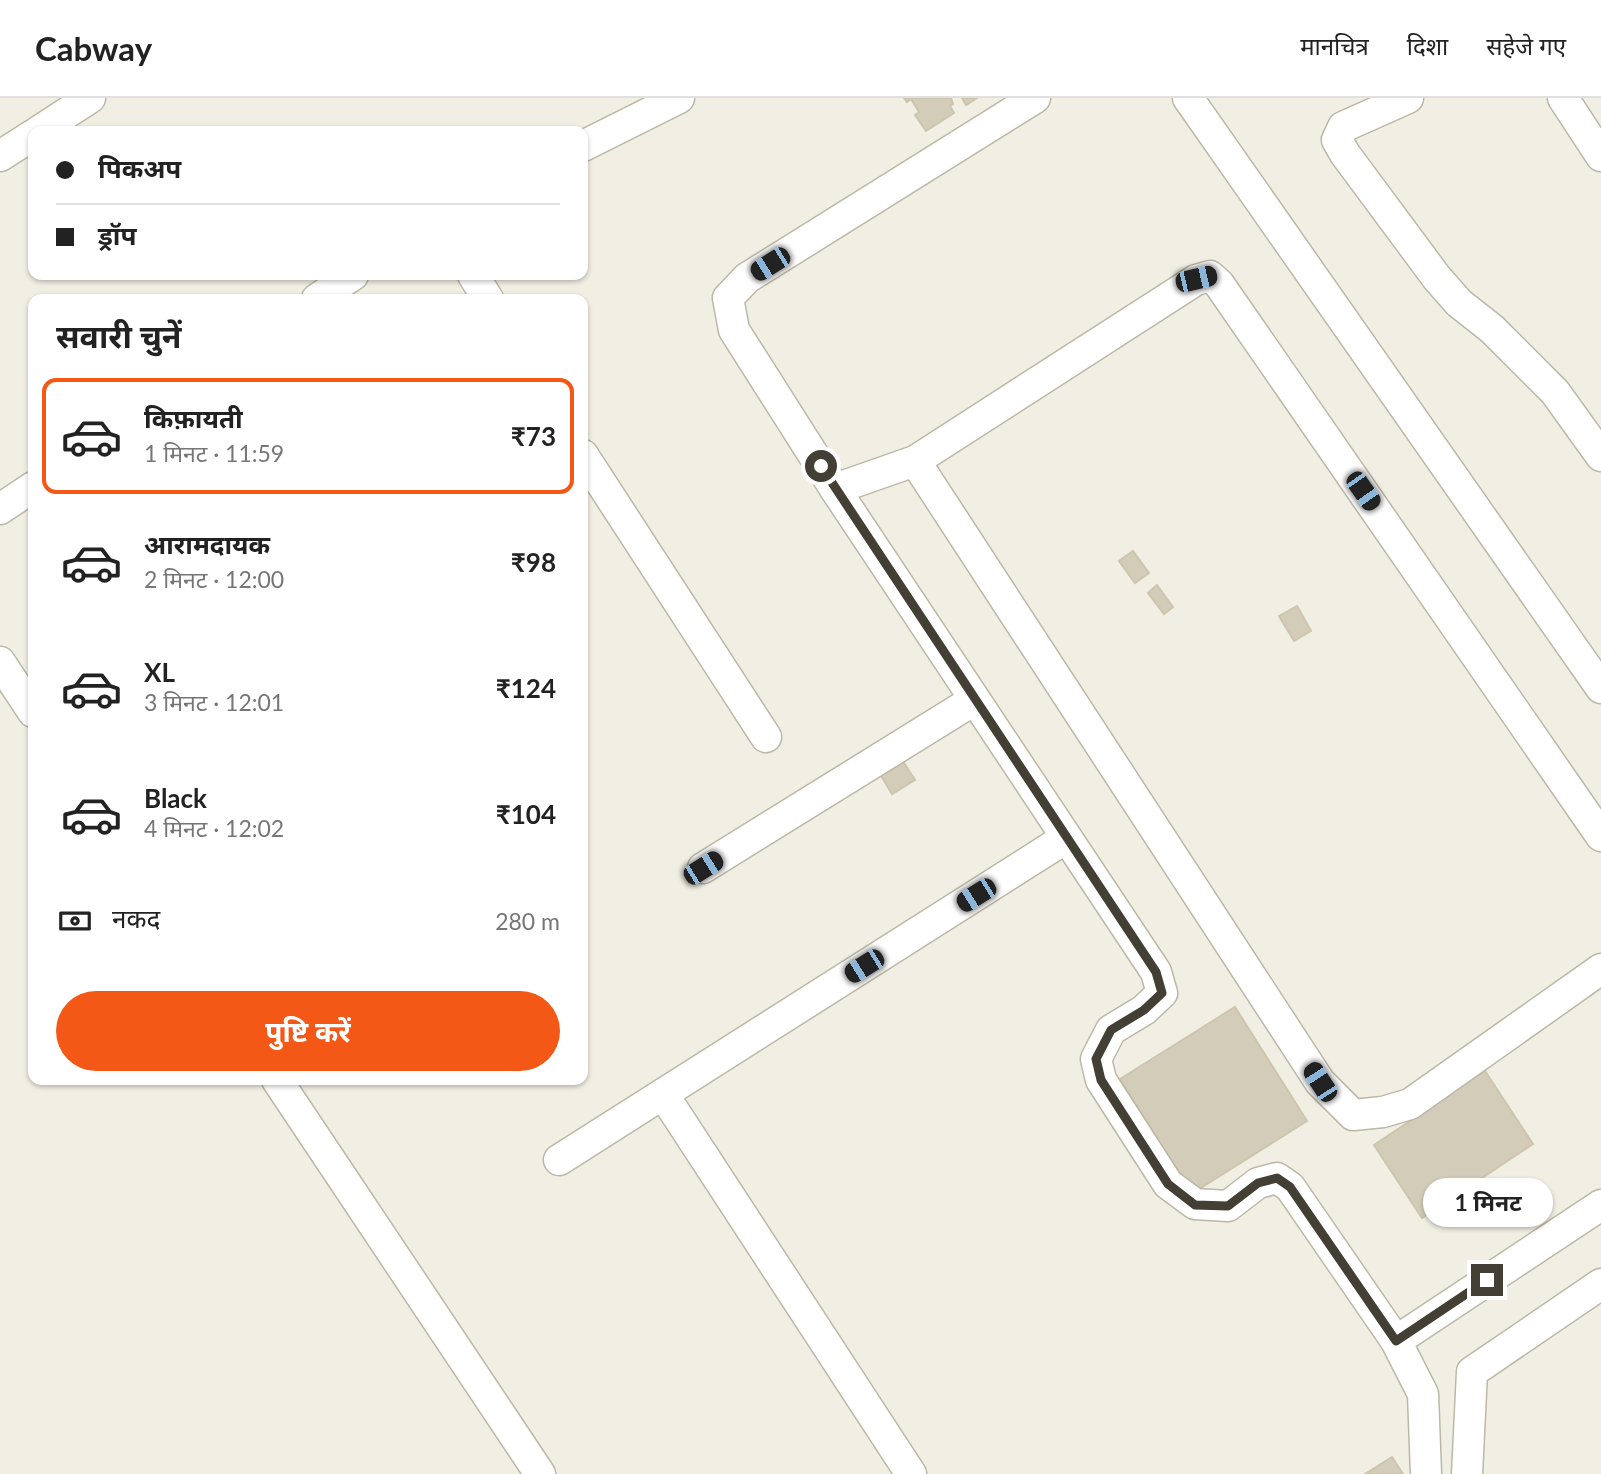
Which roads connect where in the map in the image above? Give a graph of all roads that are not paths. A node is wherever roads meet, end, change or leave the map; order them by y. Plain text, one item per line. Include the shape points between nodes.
1 (90, 98) edge
2 (679, 98) edge
3 (1035, 98) edge
4 (1188, 98) edge
5 (1398, 100) edge
6 (1569, 100) edge
7 (47, 126) edge
8 (28, 138) edge
9 (588, 144) edge
10 (1599, 150) edge
11 (0, 156) edge
12 (346, 280) edge
13 (324, 294) edge
14 (1601, 456) edge
15 (915, 461) junction
16 (588, 463) edge
17 (835, 489) junction
18 (28, 490) edge
19 (0, 509) edge
20 (0, 662) edge
21 (1601, 688) edge
22 (974, 700) junction
23 (28, 704) edge
24 (765, 737) dead end
25 (1601, 836) edge
26 (1066, 838) junction
27 (703, 868) dead end
28 (1601, 969) edge
29 (280, 1085) edge
30 (663, 1094) junction
31 (559, 1160) dead end
32 (1601, 1205) edge
33 (1601, 1284) edge
34 (1396, 1341) junction
35 (540, 1474) edge
36 (911, 1474) edge
37 (1426, 1474) edge
38 (1467, 1474) edge

1 - 7 lane
2 - 9 lane
3 - 17 lane via 747,278 728,298 734,330
4 - 21 lane
5 - 14 lane via 1343,127 1337,140 1437,278 1555,392
6 - 10 lane
8 - 11 lane
12 - 13 lane
15 - 17 lane
15 - 25 lane via 1196,279 1210,276
15 - 28 lane via 1320,1082 1353,1115 1410,1104
16 - 24 lane
17 - 22 lane
18 - 19 lane
20 - 23 lane
22 - 26 lane
22 - 27 lane
26 - 30 lane
26 - 34 lane via 1159,982 1162,993 1111,1030 1096,1059 1101,1080 1168,1184 1195,1205 1228,1206 1258,1183 1277,1178 1290,1187
29 - 35 lane
30 - 31 lane
30 - 36 lane
32 - 34 lane
33 - 38 lane via 1472,1373
34 - 37 lane via 1423,1394

